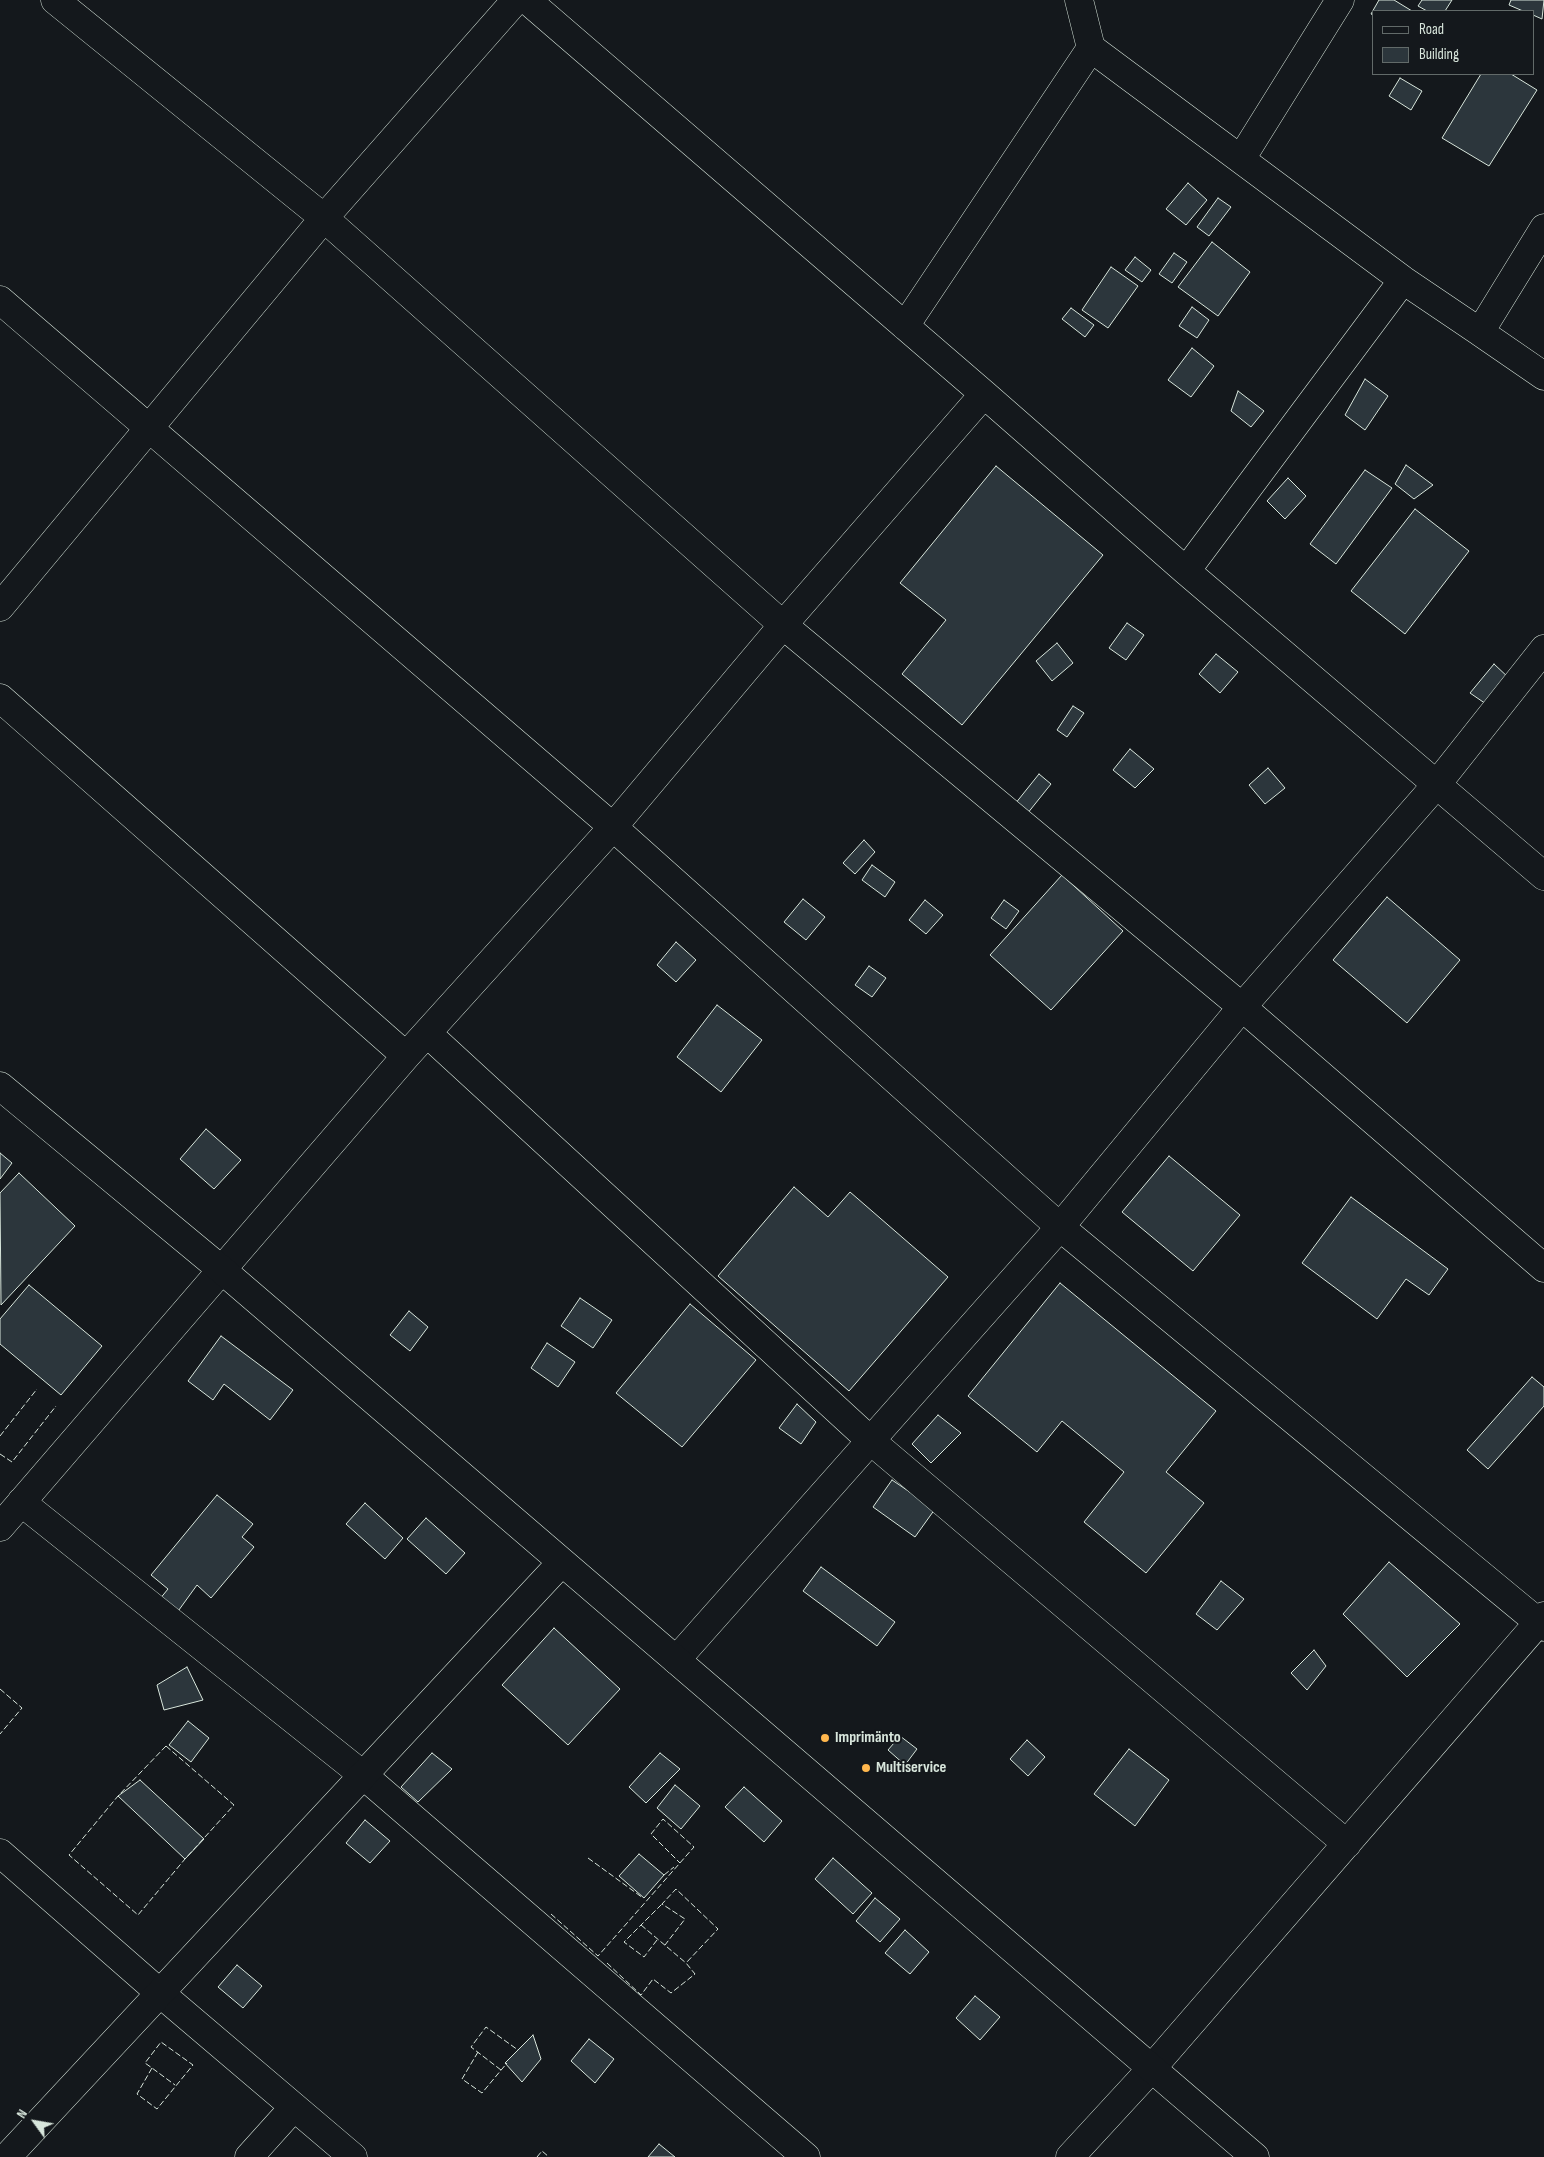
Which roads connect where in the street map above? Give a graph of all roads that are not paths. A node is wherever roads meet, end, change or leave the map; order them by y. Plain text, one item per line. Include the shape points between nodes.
1 (55, 0) edge
2 (516, 0) edge
3 (527, 0) edge
4 (1080, 0) edge
5 (1340, 0) edge
6 (1090, 48) junction
7 (1241, 159) junction
8 (324, 218) junction
9 (1544, 228) edge
10 (1403, 280) junction
11 (0, 300) edge
12 (905, 326) junction
13 (1480, 332) junction
14 (1544, 376) edge
15 (984, 394) junction
16 (150, 429) junction
17 (1186, 571) junction
18 (0, 607) edge
19 (783, 625) junction
20 (1544, 649) edge
21 (0, 698) edge
22 (1437, 784) junction
23 (613, 827) junction
24 (1544, 876) edge
25 (1242, 1007) junction
26 (427, 1033) junction
27 (406, 1056) junction
28 (0, 1086) edge
29 (1060, 1226) junction
30 (1544, 1268) edge
31 (222, 1270) junction
32 (871, 1442) junction
33 (21, 1502) junction
34 (0, 1526) edge
35 (561, 1562) junction
36 (1542, 1622) edge
37 (676, 1660) junction
38 (363, 1775) junction
39 (1347, 1844) junction
40 (0, 1853) edge
41 (160, 1993) junction
42 (1152, 2068) junction
43 (294, 2107) junction
44 (7, 2157) edge
45 (250, 2157) edge
46 (353, 2157) edge
47 (806, 2157) edge
48 (1070, 2157) edge
49 (1256, 2157) edge

1 - 8 street
2 - 8 street
3 - 12 street
4 - 6 street
5 - 7 street
6 - 7 street
6 - 12 street
7 - 10 street
8 - 16 street
8 - 19 street
9 - 13 street
10 - 13 street
10 - 17 street
11 - 16 street
12 - 15 street
13 - 14 street
15 - 17 street
15 - 19 street
16 - 18 street
16 - 23 street
17 - 22 street
19 - 23 street
19 - 25 street
20 - 22 street
21 - 27 street
22 - 24 street
22 - 25 street
23 - 26 street
23 - 29 street
25 - 29 street
25 - 30 street
26 - 27 street
26 - 32 street
27 - 31 street
28 - 31 street
29 - 32 street
29 - 36 street
31 - 33 street
31 - 35 street
32 - 37 street
32 - 39 street
33 - 34 street
33 - 38 street
35 - 37 street
35 - 38 street
36 - 39 street
37 - 42 street
38 - 41 street
38 - 47 street
39 - 42 street
40 - 41 street
41 - 43 street
41 - 44 street
42 - 48 street
42 - 49 street
43 - 45 street
43 - 46 street

